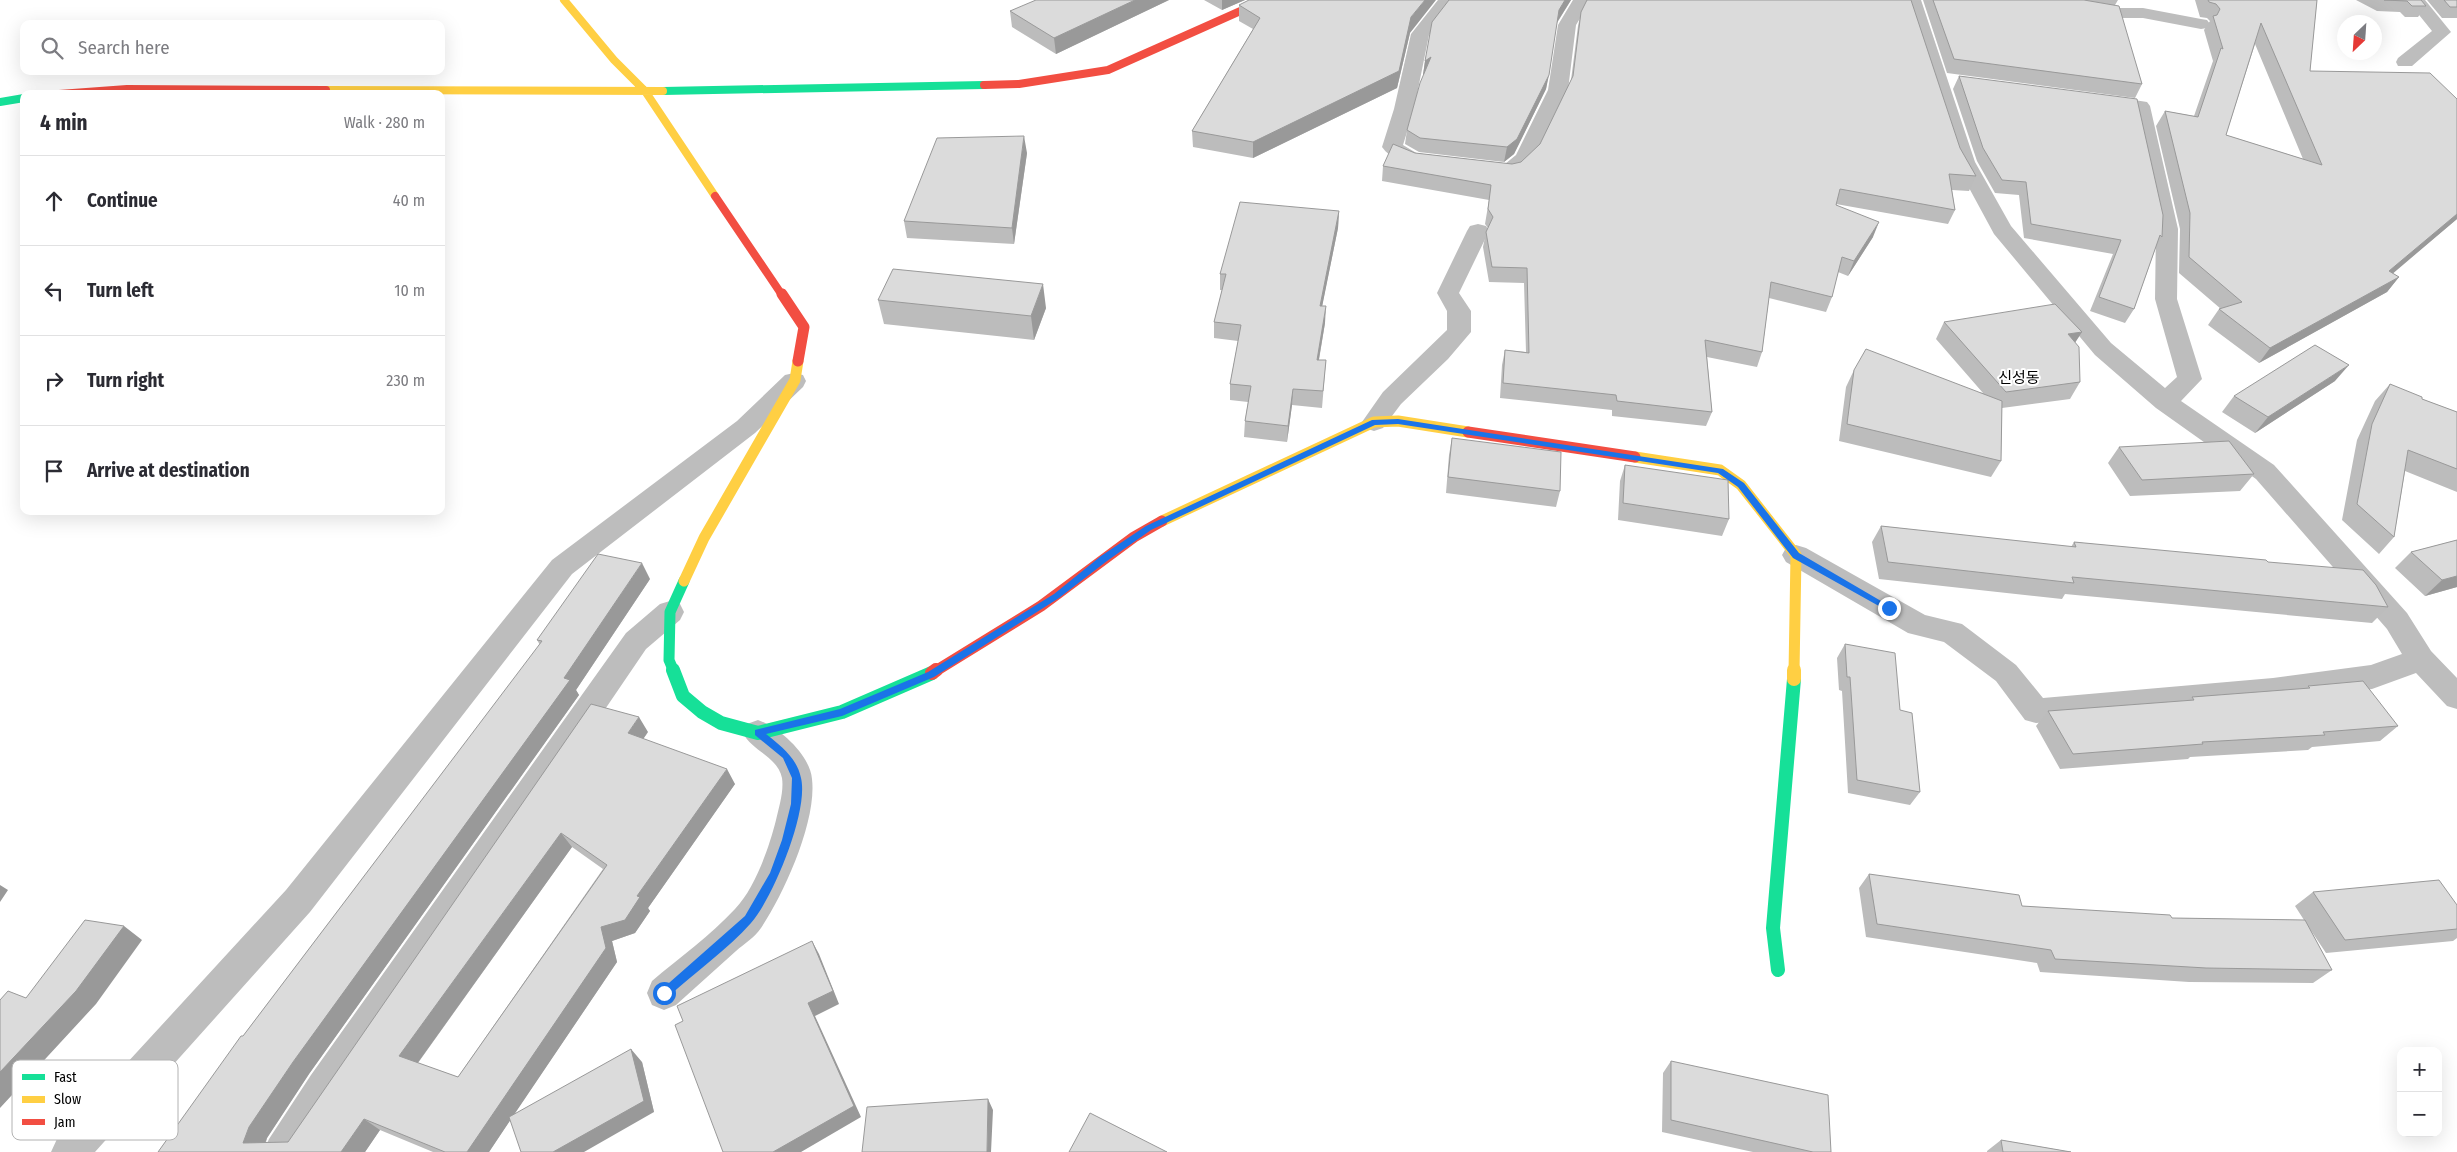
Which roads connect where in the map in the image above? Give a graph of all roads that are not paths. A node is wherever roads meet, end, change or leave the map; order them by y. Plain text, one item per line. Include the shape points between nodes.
1 (564, 0) edge
2 (1265, 0) edge
3 (1447, 0) edge
4 (1582, 0) edge
5 (1912, 0) edge
6 (2039, 0) edge
7 (2416, 0) edge
8 (2201, 24) dead end
9 (2405, 62) dead end
10 (113, 90) edge
11 (430, 90) edge
12 (445, 90) edge
13 (645, 91) junction
14 (20, 99) edge
15 (2083, 99) edge
16 (0, 102) edge
17 (1442, 164) edge
18 (1481, 168) edge
19 (1478, 231) dead end
20 (795, 380) junction
21 (2165, 402) junction
22 (1374, 422) junction
23 (1796, 556) junction
24 (670, 612) junction
25 (2421, 660) junction
26 (2457, 697) edge
27 (758, 733) junction
28 (1778, 970) dead end
29 (664, 993) dead end
30 (154, 1060) edge
31 (81, 1140) edge
32 (70, 1152) edge
33 (282, 1152) edge

1 - 13 street via 614,60
2 - 13 street via 1141,57 1108,70 1070,77 980,86
3 - 17 street via 1420,34 1404,109 1392,147 1413,160
4 - 18 street via 1567,25 1558,90 1526,158 1510,171
5 - 21 street via 1949,82 1965,162 2002,229 2103,349
6 - 8 street via 2105,13 2142,13
7 - 9 street via 2442,32
10 - 11 street
12 - 13 street
13 - 20 street via 804,327
14 - 16 street
15 - 21 street via 2140,106 2167,229 2166,299 2190,379
19 - 22 street via 1448,293 1459,311 1459,332 1392,398
20 - 24 street via 704,538
20 - 30 street via 746,427 562,566 298,901
21 - 25 street via 2265,472 2397,621
22 - 23 street via 1398,421 1720,470 1741,485
22 - 27 street via 1148,528 1056,596 931,674 842,712
23 - 25 street via 1918,625 1952,632 2006,674 2036,711 2372,678
23 - 28 street via 1796,655 1773,928
24 - 27 street via 669,660 683,696 721,723
24 - 33 street via 636,641
25 - 26 street
27 - 29 street via 786,755 797,778 795,804 784,849 774,875 748,919
31 - 32 street

